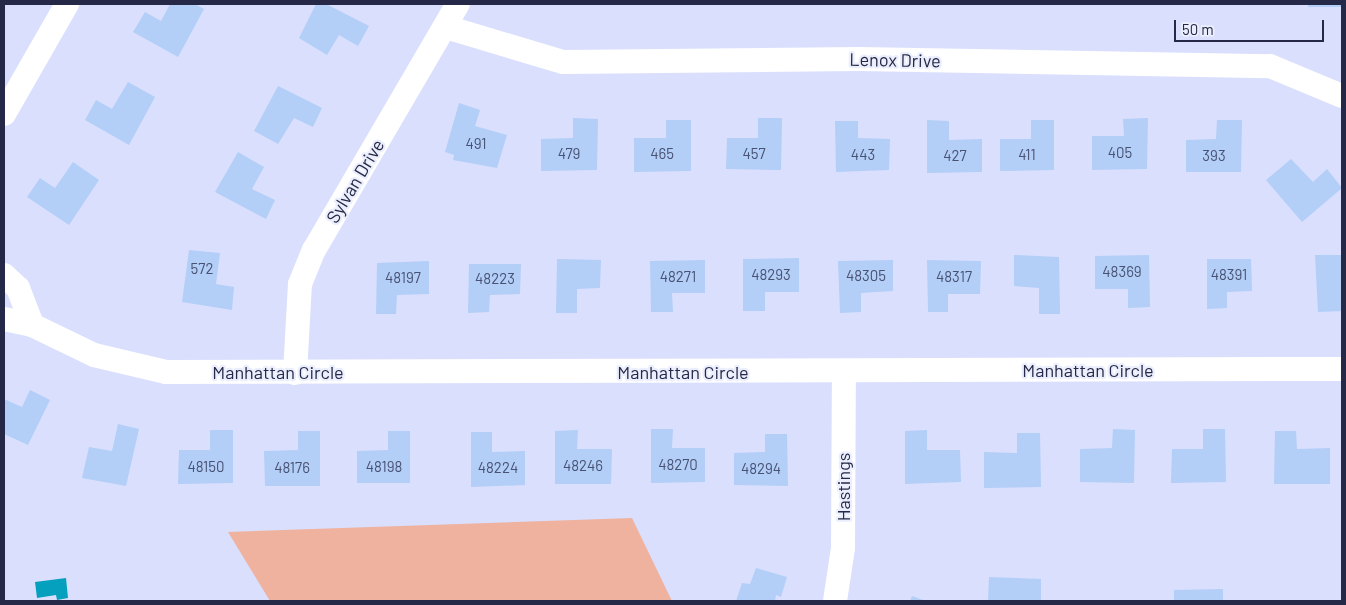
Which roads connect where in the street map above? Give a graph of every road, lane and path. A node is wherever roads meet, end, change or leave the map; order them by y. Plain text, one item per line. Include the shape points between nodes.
1 (67, 4) edge
2 (458, 4) edge
3 (446, 26) junction
4 (1342, 96) edge
5 (4, 114) edge
6 (4, 274) edge
7 (4, 319) edge
8 (32, 325) junction
9 (1342, 369) edge
10 (844, 371) junction
11 (295, 373) junction
12 (835, 601) edge

1 - 5 street
2 - 3 street, Sylvan Drive
3 - 4 street, Lenox Drive via 563,62 859,59 1270,66
3 - 11 street, Sylvan Drive via 314,250 300,284
6 - 8 street via 18,288
7 - 8 street, Manhattan Circle
8 - 11 street, Manhattan Circle via 94,355 166,372
9 - 10 street, Manhattan Circle
10 - 11 street, Manhattan Circle
10 - 12 street, Hastings via 843,548

